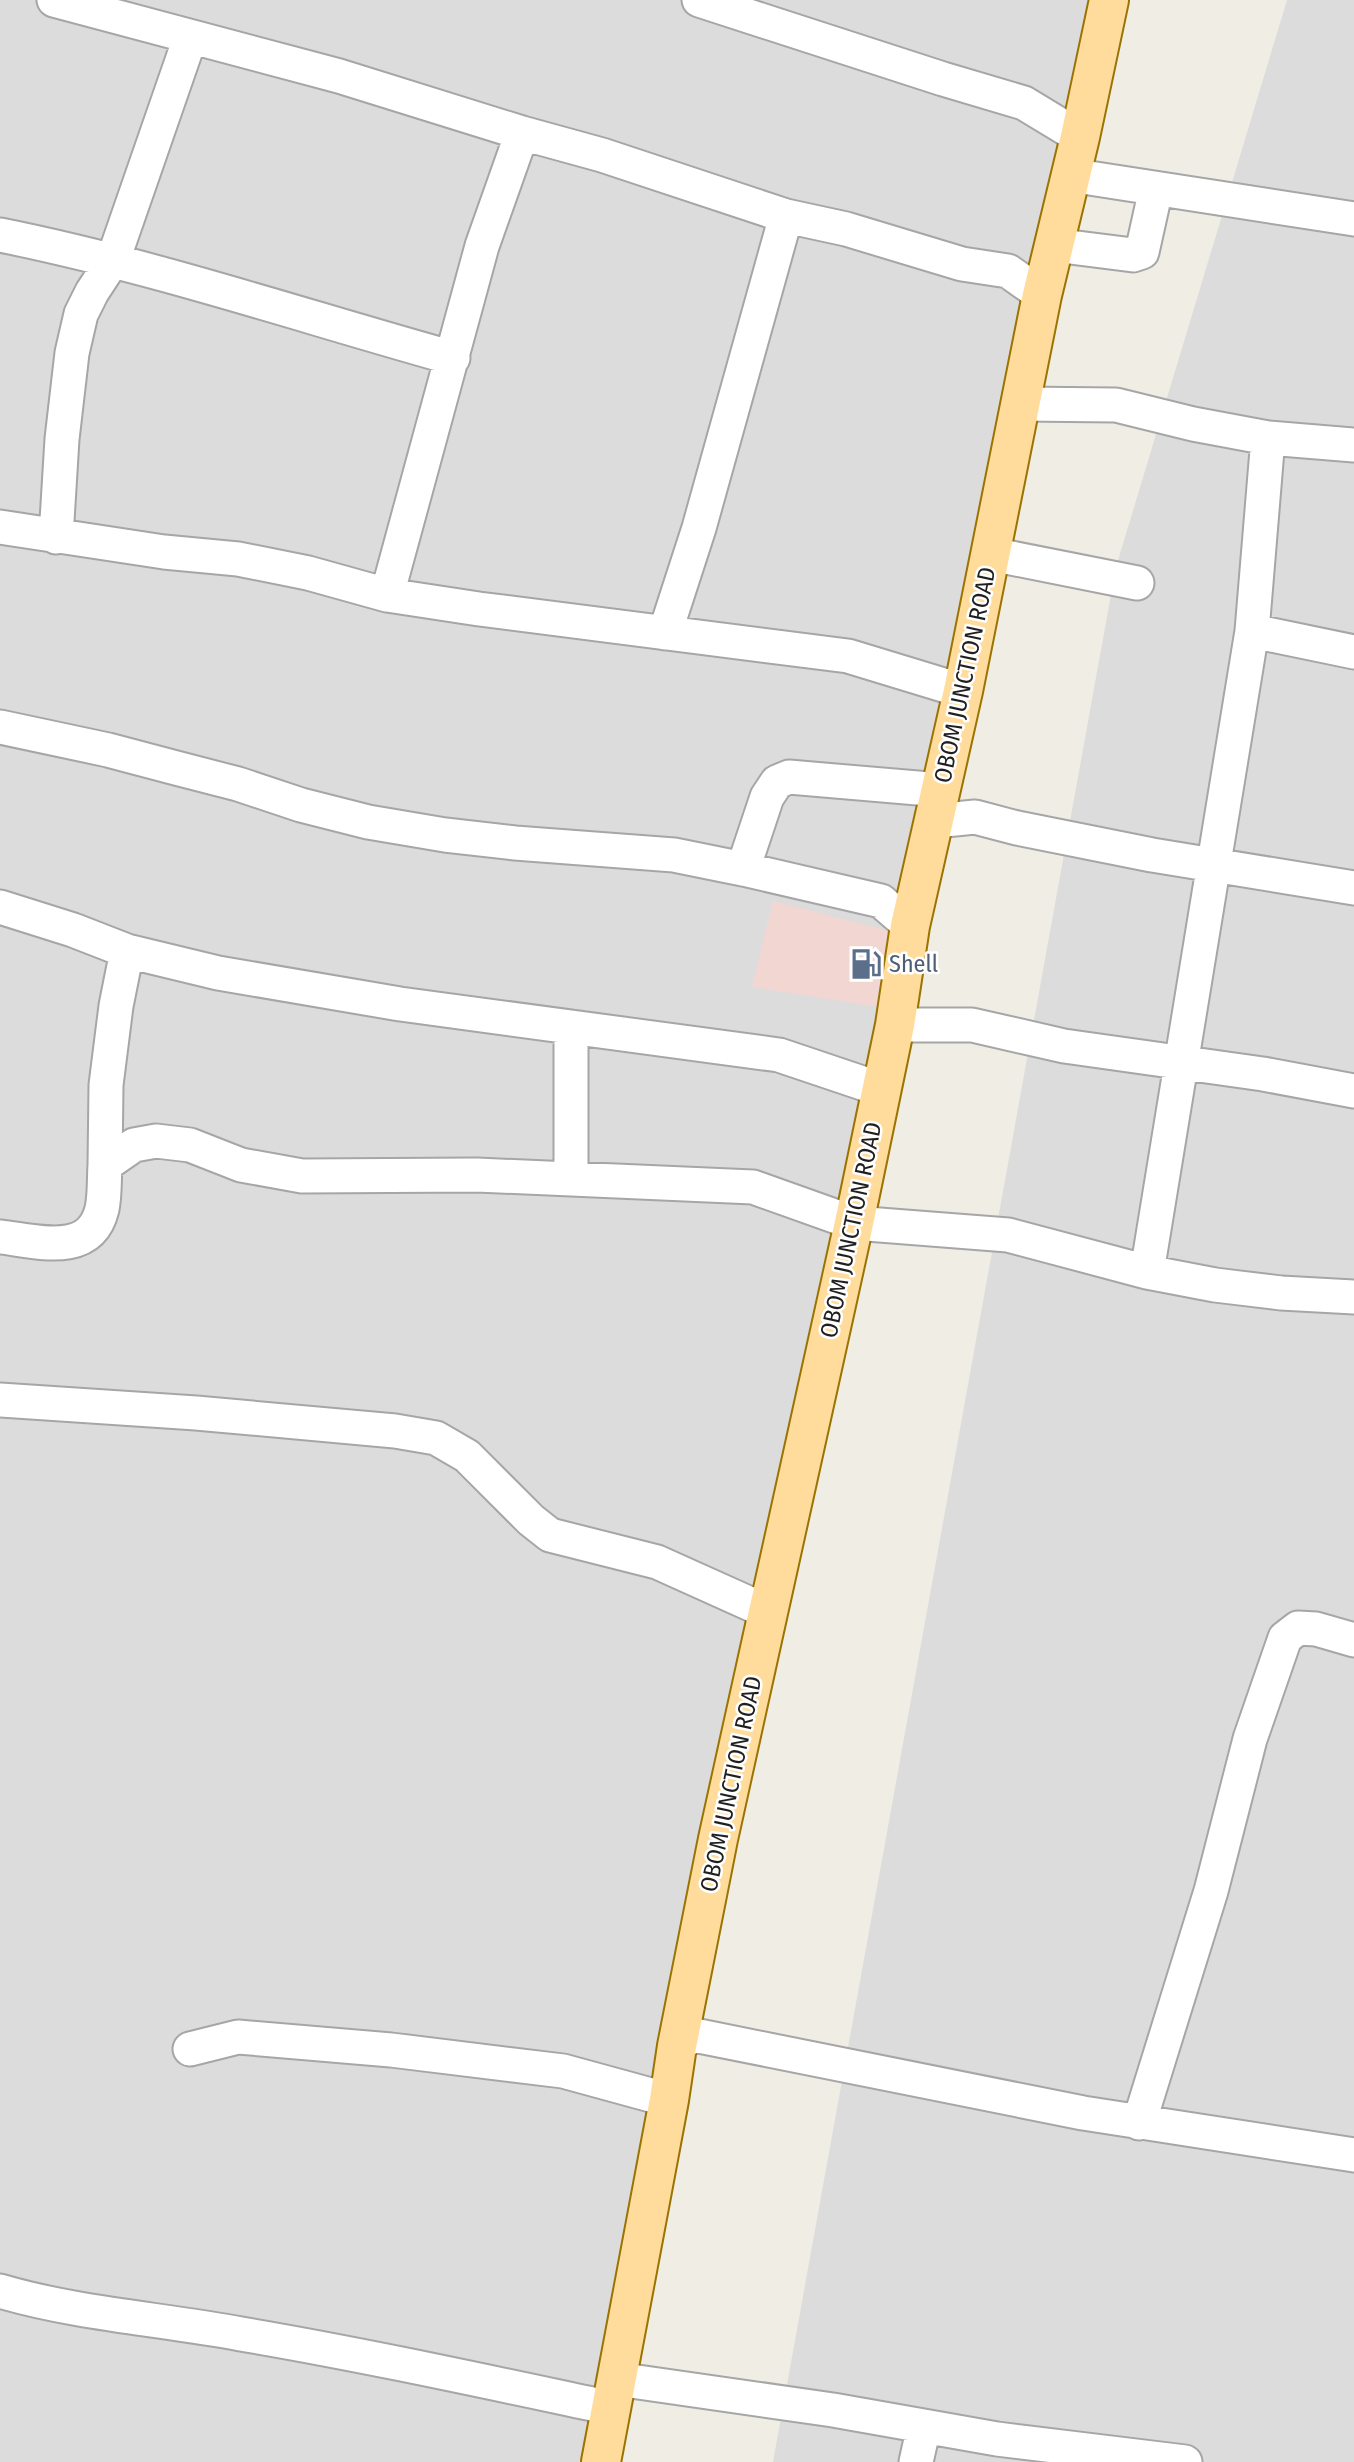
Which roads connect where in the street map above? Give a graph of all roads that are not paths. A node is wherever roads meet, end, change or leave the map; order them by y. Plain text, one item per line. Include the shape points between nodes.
1 (54, 0) edge
2 (699, 0) edge
3 (1109, 0) edge
4 (190, 38) junction
5 (522, 133) junction
6 (1080, 137) junction
7 (1070, 175) junction
8 (1156, 189) junction
9 (786, 216) junction
10 (1354, 219) edge
11 (0, 236) edge
12 (1054, 245) junction
13 (113, 260) junction
14 (1042, 295) junction
15 (453, 358) junction
16 (1020, 404) junction
17 (1268, 438) junction
18 (1354, 445) edge
19 (0, 527) edge
20 (56, 537) junction
21 (991, 554) junction
22 (1137, 583) dead end
23 (387, 595) junction
24 (1252, 631) junction
25 (666, 633) junction
26 (1354, 652) edge
27 (962, 691) junction
28 (0, 727) edge
29 (938, 806) junction
30 (1215, 865) junction
31 (743, 869) junction
32 (1354, 888) edge
33 (0, 907) edge
34 (910, 926) junction
35 (127, 951) junction
36 (895, 1026) junction
37 (571, 1027) junction
38 (1182, 1064) junction
39 (880, 1089) junction
40 (1354, 1091) edge
41 (104, 1166) junction
42 (572, 1177) junction
43 (854, 1223) junction
44 (0, 1237) edge
45 (1147, 1272) junction
46 (1354, 1297) edge
47 (0, 1400) edge
48 (768, 1612) junction
49 (1354, 1640) edge
50 (677, 2046) junction
51 (190, 2049) dead end
52 (669, 2100) junction
53 (1139, 2123) junction
54 (1354, 2155) edge
55 (0, 2291) edge
56 (614, 2393) junction
57 (925, 2426) junction
58 (601, 2462) edge
59 (916, 2462) edge
60 (1185, 2462) edge

1 - 4 street
2 - 6 street via 1024,103
3 - 6 main road, OBOM JUNCTION ROAD
4 - 5 street via 339,76
4 - 13 street
5 - 9 street
5 - 15 street via 482,246
6 - 7 main road, OBOM JUNCTION ROAD
7 - 8 street
7 - 12 main road, OBOM JUNCTION ROAD
8 - 10 street
8 - 12 street via 1142,252 1133,255
9 - 14 street via 962,264 1008,271
9 - 25 street
11 - 13 street
12 - 14 main road, OBOM JUNCTION ROAD
13 - 15 street
13 - 20 street via 81,314 72,353
14 - 16 main road, OBOM JUNCTION ROAD
15 - 23 street
16 - 17 street via 1116,405
16 - 21 main road, OBOM JUNCTION ROAD
17 - 18 street
17 - 24 street
19 - 20 street
20 - 23 street via 238,559
21 - 22 street
21 - 27 main road, OBOM JUNCTION ROAD
23 - 25 street
24 - 26 street
24 - 30 street
25 - 27 street via 848,656
27 - 29 main road, OBOM JUNCTION ROAD
28 - 31 street via 119,753 368,822 516,843 674,855
29 - 30 street via 1017,828
29 - 31 street via 789,777 777,782 767,797
29 - 34 main road, OBOM JUNCTION ROAD
30 - 32 street
30 - 38 street
31 - 34 street via 881,901
33 - 35 street
34 - 36 main road, OBOM JUNCTION ROAD
35 - 37 street via 305,989
35 - 41 street via 106,1085
36 - 38 street via 972,1025 1063,1046
36 - 39 main road, OBOM JUNCTION ROAD
37 - 39 street via 779,1055
37 - 42 street
38 - 40 street
38 - 45 street
39 - 43 main road, OBOM JUNCTION ROAD
41 - 42 street via 134,1145 156,1141 190,1145 241,1165 302,1176
41 - 44 street via 102,1209 92,1230 81,1239 67,1243
42 - 43 street via 753,1187
43 - 45 street via 1008,1235
43 - 48 main road, OBOM JUNCTION ROAD
45 - 46 street via 1281,1293
47 - 48 street via 196,1413 436,1438 467,1455 550,1535 657,1562
48 - 50 main road, OBOM JUNCTION ROAD
49 - 53 street via 1298,1628 1285,1638 1250,1739 1211,1891
50 - 52 main road, OBOM JUNCTION ROAD
50 - 53 street via 694,2035 718,2039
51 - 52 street via 239,2037 391,2050 563,2071
52 - 56 main road, OBOM JUNCTION ROAD
53 - 54 street
55 - 56 street via 321,2349
56 - 57 street
56 - 58 main road, OBOM JUNCTION ROAD
57 - 59 street
57 - 60 street

